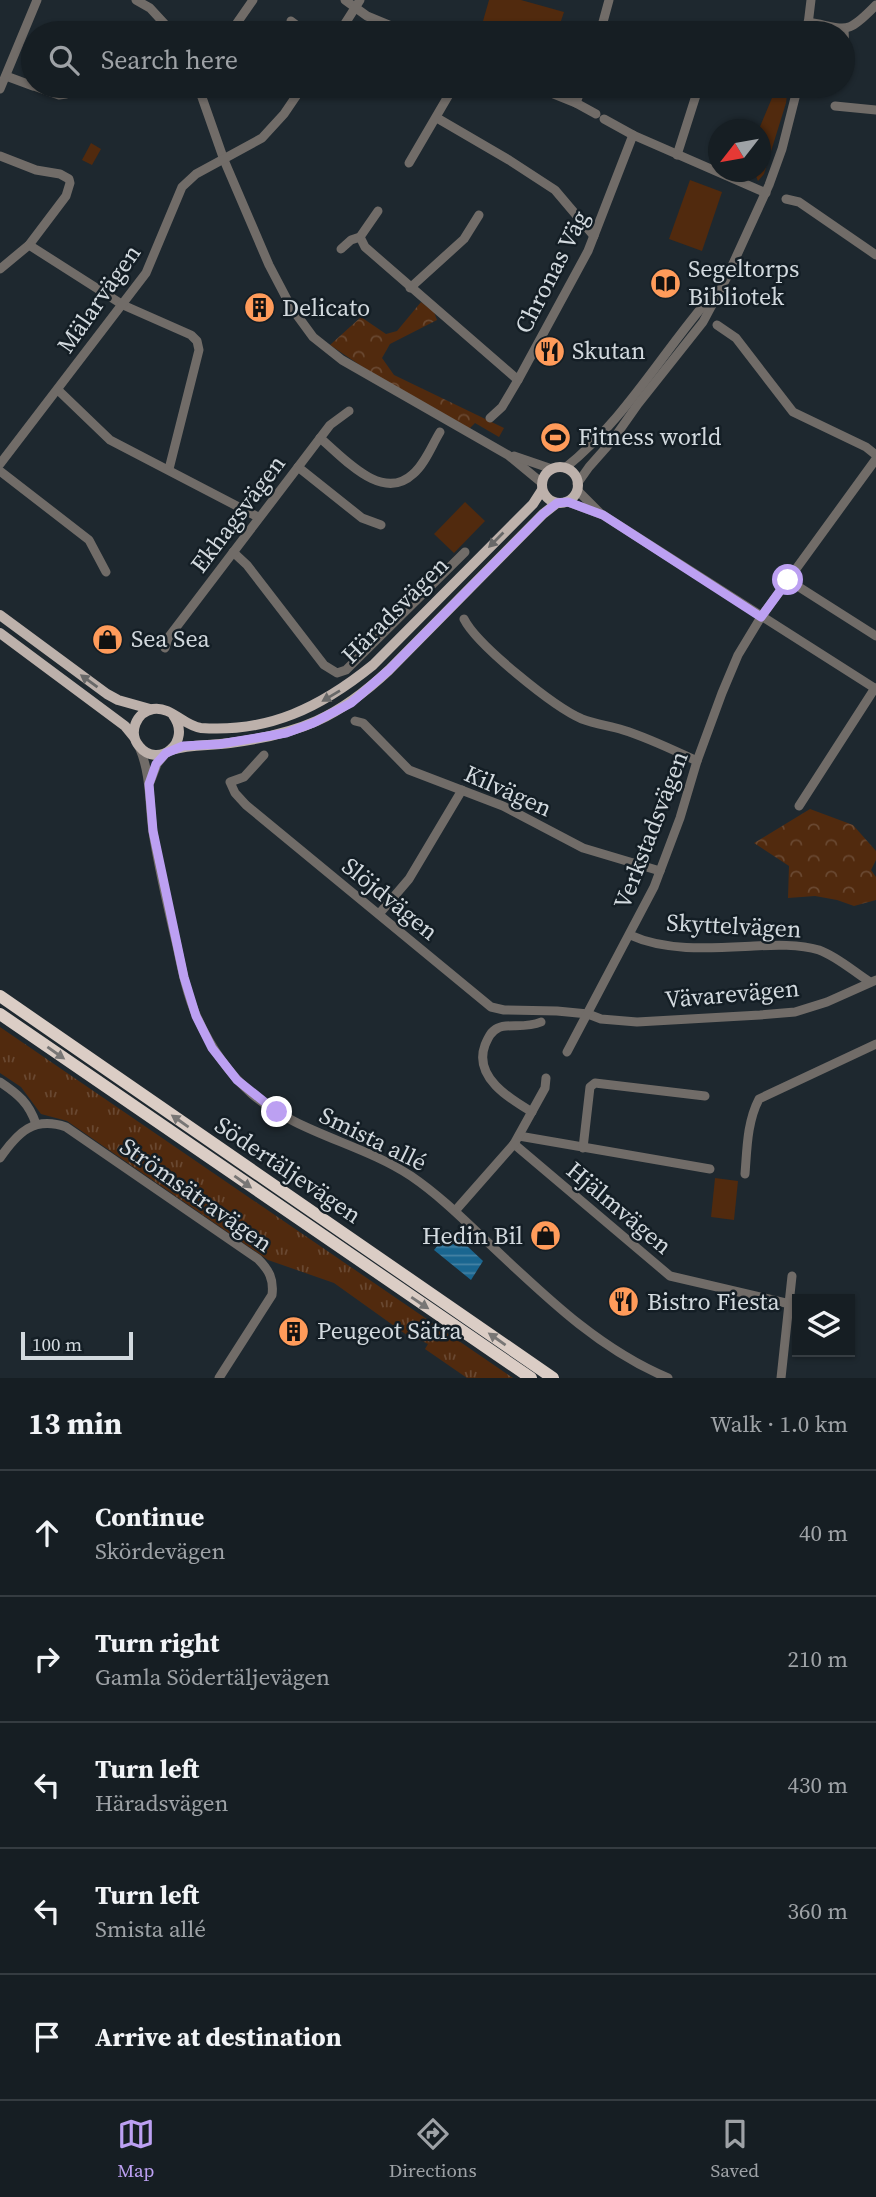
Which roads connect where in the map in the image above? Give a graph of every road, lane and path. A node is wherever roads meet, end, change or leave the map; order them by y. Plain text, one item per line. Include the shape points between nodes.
1 (37, 0) edge
2 (136, 0) edge
3 (253, 0) edge
4 (345, 0) edge
5 (609, 0) edge
6 (811, 0) edge
7 (358, 4) edge
8 (876, 5) edge
9 (28, 21) edge
10 (162, 21) edge
11 (238, 21) edge
12 (347, 21) edge
13 (379, 21) edge
14 (603, 21) edge
15 (808, 21) edge
16 (855, 24) edge
17 (21, 39) edge
18 (6, 76) junction
19 (21, 82) edge
20 (0, 89) edge
21 (202, 98) edge
22 (295, 98) edge
23 (448, 98) edge
24 (564, 98) edge
25 (578, 98) edge
26 (695, 98) edge
27 (795, 98) edge
28 (576, 103) junction
29 (835, 106) dead end
30 (876, 110) edge
31 (437, 118) junction
32 (633, 135) junction
33 (677, 155) junction
34 (0, 156) edge
35 (224, 160) junction
36 (409, 163) dead end
37 (766, 193) junction
38 (786, 199) dead end
39 (378, 211) dead end
40 (479, 215) dead end
41 (594, 236) junction
42 (360, 237) junction
43 (29, 245) junction
44 (341, 249) dead end
45 (876, 255) edge
46 (0, 270) edge
47 (726, 279) junction
48 (410, 288) junction
49 (123, 305) junction
50 (717, 325) dead end
51 (518, 380) junction
52 (58, 390) junction
53 (349, 411) dead end
54 (490, 418) dead end
55 (440, 432) dead end
56 (320, 438) junction
57 (508, 455) junction
58 (876, 457) edge
59 (0, 464) edge
60 (298, 467) junction
61 (565, 468) junction
62 (169, 469) junction
63 (552, 469) junction
64 (0, 471) edge
65 (542, 487) junction
66 (577, 487) junction
67 (562, 502) junction
68 (603, 515) junction
69 (258, 517) junction
70 (381, 525) dead end
71 (233, 552) junction
72 (465, 552) dead end
73 (106, 572) dead end
74 (788, 580) junction
75 (0, 615) edge
76 (761, 617) junction
77 (464, 619) dead end
78 (0, 633) edge
79 (876, 636) edge
80 (165, 648) dead end
81 (876, 689) edge
82 (150, 709) junction
83 (173, 715) junction
84 (355, 721) dead end
85 (137, 743) junction
86 (168, 751) junction
87 (264, 755) dead end
88 (697, 761) junction
89 (149, 784) junction
90 (462, 790) junction
91 (799, 806) dead end
92 (660, 871) junction
93 (379, 914) junction
94 (630, 935) junction
95 (873, 981) edge
96 (0, 996) edge
97 (0, 1014) edge
98 (587, 1014) junction
99 (541, 1022) dead end
100 (876, 1044) edge
101 (567, 1052) dead end
102 (546, 1078) dead end
103 (0, 1082) edge
104 (705, 1096) dead end
105 (532, 1112) junction
106 (36, 1124) junction
107 (516, 1140) junction
108 (583, 1148) junction
109 (0, 1157) edge
110 (710, 1169) dead end
111 (745, 1174) dead end
112 (455, 1211) junction
113 (792, 1276) dead end
114 (790, 1304) junction
115 (219, 1378) edge
116 (531, 1378) edge
117 (553, 1378) edge
118 (668, 1378) edge
119 (781, 1378) edge

1 - 9 street
2 - 10 street
3 - 11 street
4 - 7 street
5 - 14 street
6 - 15 street
7 - 12 street
7 - 13 street via 367,16
8 - 16 street
17 - 18 street
18 - 19 street
18 - 20 street
21 - 35 street
22 - 35 street, Mälarvägen via 261,138
23 - 31 street
24 - 28 street
25 - 28 street
26 - 33 street
27 - 37 street
28 - 32 street
29 - 30 street
31 - 36 street
31 - 41 street via 555,190
32 - 33 street
32 - 41 street, Chronas Väg
33 - 37 street
34 - 43 street via 69,179 66,196
35 - 49 street, Mälarvägen via 182,187 151,264
35 - 57 street via 268,265 313,337 342,360
37 - 47 street
38 - 45 street via 799,202
39 - 42 street
40 - 48 street via 464,239
41 - 51 street, Chronas Väg
42 - 44 street
42 - 48 street
43 - 46 street
43 - 49 street
47 - 61 street via 603,433
47 - 66 street via 702,322
48 - 51 street
49 - 52 street, Mälarvägen
49 - 62 street via 197,341 199,350
50 - 58 street via 736,338 793,412 866,447
51 - 54 street, Chronas Väg
52 - 59 street, Mälarvägen
52 - 62 street via 110,440
53 - 56 street, Ekhagsvägen
55 - 56 street via 415,473 390,484 373,481
56 - 60 street, Ekhagsvägen
57 - 63 street
57 - 65 street
58 - 74 street, Verkstadsvägen
60 - 69 street, Ekhagsvägen
60 - 70 street via 362,518
61 - 63 main road
61 - 66 main road via 574,475
62 - 69 street
63 - 65 main road via 545,474
64 - 73 street via 89,540
65 - 67 main road via 546,498
65 -> 83 main road, Häradsvägen via 533,504 346,687 313,707 267,723 201,728 188,726
66 - 67 main road via 574,497
66 - 68 street
67 - 68 street
67 - 86 main road, Häradsvägen via 543,514 351,703 286,733
68 - 76 street
69 - 71 street, Ekhagsvägen
71 - 72 street via 324,665 337,673 346,670
71 - 80 street, Ekhagsvägen
74 - 76 street, Verkstadsvägen
74 - 79 street
82 -> 75 main road via 107,694
76 - 81 street
76 - 88 street, Verkstadsvägen via 738,655
77 - 88 street via 470,631 498,657 547,698 581,719 649,739
78 - 85 main road via 125,726
81 - 91 street
82 - 83 main road
82 - 85 main road via 138,719
83 - 86 main road via 180,736
84 - 90 street, Kilvägen via 363,723 409,770
85 - 86 main road via 152,754
85 - 89 street, Smista allé
86 - 89 street via 156,764
87 - 93 street, Slöjdvägen via 244,777 230,782 235,793
88 - 92 street, Verkstadsvägen
89 - 112 street, Smista allé via 153,831 184,977 196,1016 224,1064 277,1112 409,1175
90 - 92 street, Kilvägen via 583,848
90 - 93 street via 409,879
92 - 94 street, Verkstadsvägen
93 - 98 street, Slöjdvägen via 491,1007
94 - 95 street, Skyttelvägen via 674,946 819,950
94 - 98 street, Verkstadsvägen
95 - 98 street, Vävarevägen via 795,1012 637,1022
117 -> 96 highway, Södertäljevägen
97 -> 116 highway, Södertäljevägen
98 - 101 street, Verkstadsvägen
99 - 105 street via 531,1027 499,1026 483,1049 485,1066 496,1087
100 - 111 street via 759,1099 750,1125
102 - 105 street
103 - 106 street via 27,1103
104 - 108 street via 595,1083 590,1087
105 - 107 street
106 - 109 street via 16,1136
106 - 115 street, Strömsätravägen via 66,1127 267,1268 272,1295
107 - 108 street
107 - 112 street
107 - 114 street, Hjälmvägen via 670,1276
108 - 110 street
112 - 118 street, Smista allé via 583,1329 628,1359
113 - 114 street
114 - 119 street

